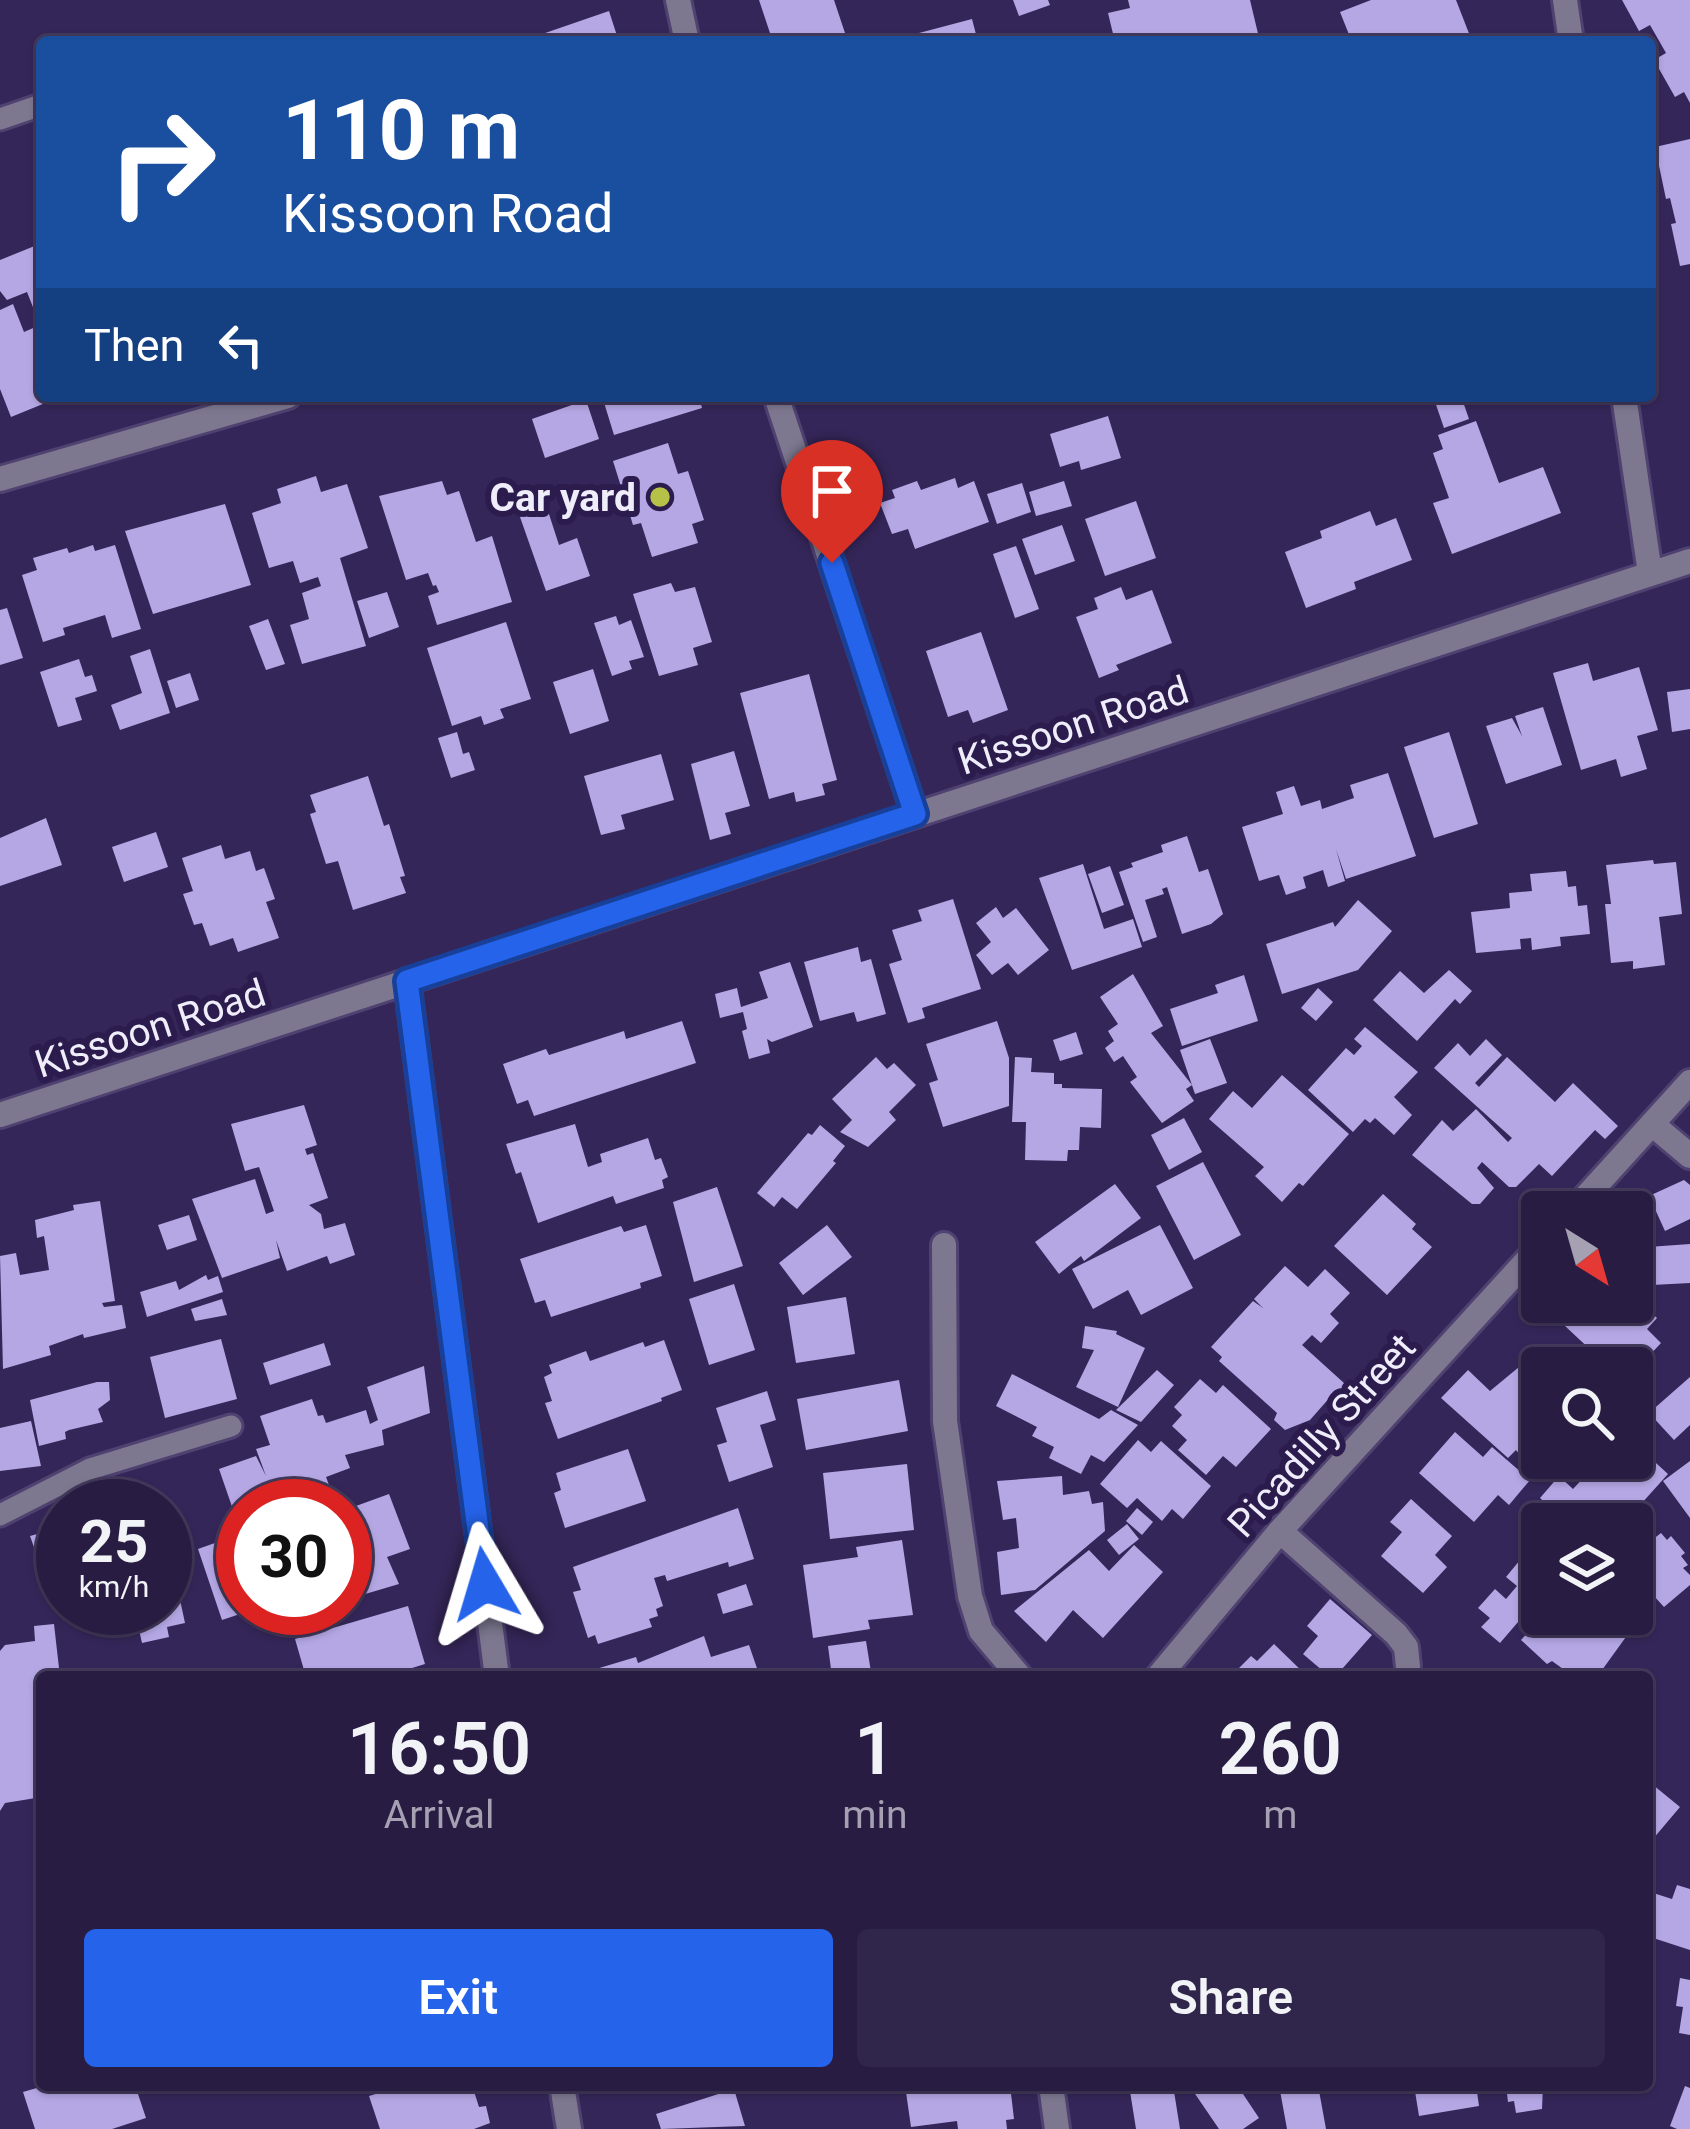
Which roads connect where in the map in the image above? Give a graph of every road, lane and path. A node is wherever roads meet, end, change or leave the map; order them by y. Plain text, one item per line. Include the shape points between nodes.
1 (679, 0) edge
2 (1565, 0) edge
3 (686, 36) edge
4 (1570, 36) edge
5 (36, 107) edge
6 (0, 119) edge
7 (267, 402) edge
8 (778, 402) edge
9 (1625, 402) edge
10 (0, 478) edge
11 (1690, 561) edge
12 (1650, 573) junction
13 (915, 814) junction
14 (407, 981) junction
15 (1690, 1082) edge
16 (0, 1115) edge
17 (1652, 1124) junction
18 (1690, 1156) edge
19 (1591, 1191) edge
20 (944, 1245) dead end
21 (1521, 1267) edge
22 (230, 1426) dead end
23 (0, 1515) edge
24 (1280, 1531) junction
25 (496, 1671) edge
26 (1015, 1671) edge
27 (1163, 1671) edge
28 (1408, 1671) edge
29 (563, 2091) edge
30 (1052, 2091) edge
31 (569, 2129) edge
32 (1057, 2129) edge

1 - 3 street
2 - 4 street
5 - 6 lane
7 - 10 street
8 - 13 street
9 - 12 street
11 - 12 street, Kissoon Road
12 - 13 street, Kissoon Road
13 - 14 street, Kissoon Road
14 - 16 street, Kissoon Road
14 - 25 street
15 - 17 street
17 - 18 street
17 - 19 street
20 - 26 street via 946,1421 970,1597 981,1630
21 - 24 street, Picadilly Street
22 - 23 lane via 90,1468
24 - 27 street, Picadilly Street
24 - 28 street via 1396,1634
29 - 31 street
30 - 32 street

